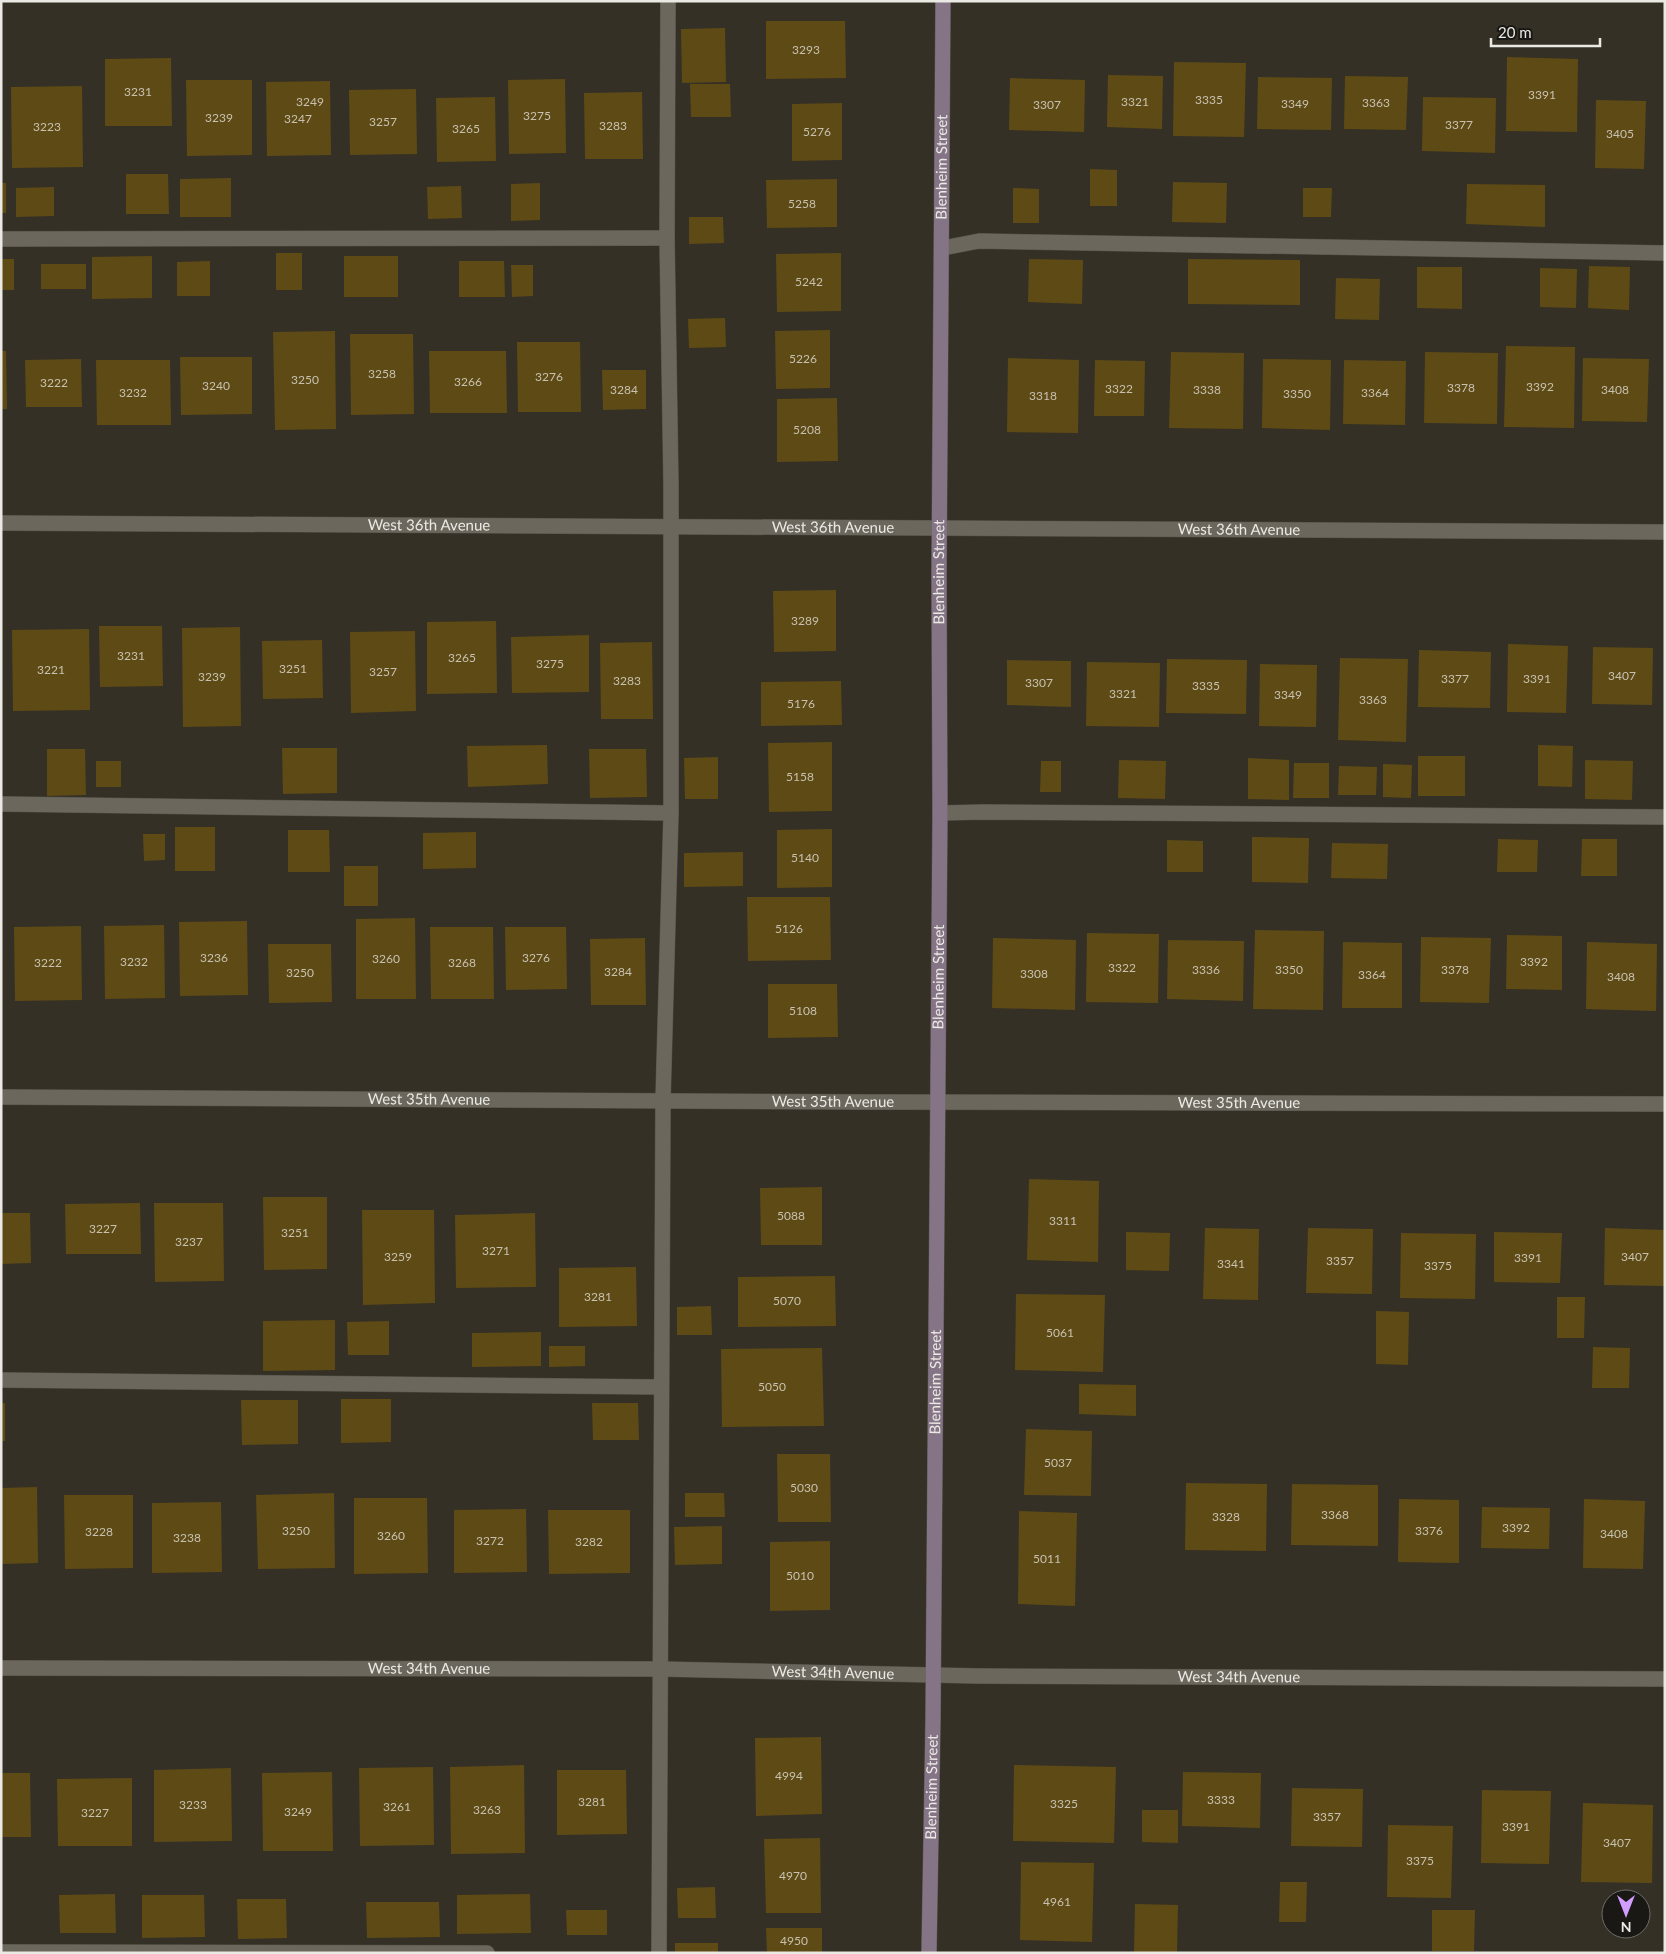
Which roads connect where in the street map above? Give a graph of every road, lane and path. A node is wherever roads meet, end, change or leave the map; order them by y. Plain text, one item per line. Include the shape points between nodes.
1 (668, 1) edge
2 (943, 1) edge
3 (667, 238) junction
4 (1, 239) edge
5 (943, 248) junction
6 (1665, 252) edge
7 (1, 523) edge
8 (670, 526) junction
9 (940, 529) junction
10 (1665, 532) edge
11 (1, 804) edge
12 (671, 813) junction
13 (940, 813) junction
14 (1665, 817) edge
15 (1, 1096) edge
16 (663, 1100) junction
17 (938, 1102) junction
18 (1665, 1104) edge
19 (1, 1380) edge
20 (661, 1386) junction
21 (1, 1668) edge
22 (660, 1669) junction
23 (934, 1674) junction
24 (1665, 1679) edge
25 (1, 1952) edge
26 (487, 1953) edge
27 (658, 1953) edge
28 (929, 1953) edge

1 - 3 street
2 - 5 street, Blenheim Street
3 - 4 street
3 - 8 street
5 - 6 street via 979,241
5 - 9 street, Blenheim Street
7 - 8 street, West 36th Avenue
8 - 9 street, West 36th Avenue
8 - 12 street
9 - 10 street, West 36th Avenue
9 - 13 street, Blenheim Street
11 - 12 street
12 - 16 street
13 - 14 street
13 - 17 street, Blenheim Street
15 - 16 street, West 35th Avenue
16 - 17 street, West 35th Avenue
16 - 20 street
17 - 18 street, West 35th Avenue
17 - 23 street, Blenheim Street
19 - 20 street
20 - 22 street
21 - 22 street, West 34th Avenue
22 - 23 street, West 34th Avenue
22 - 27 street
23 - 24 street, West 34th Avenue
23 - 28 street, Blenheim Street
25 - 26 street

